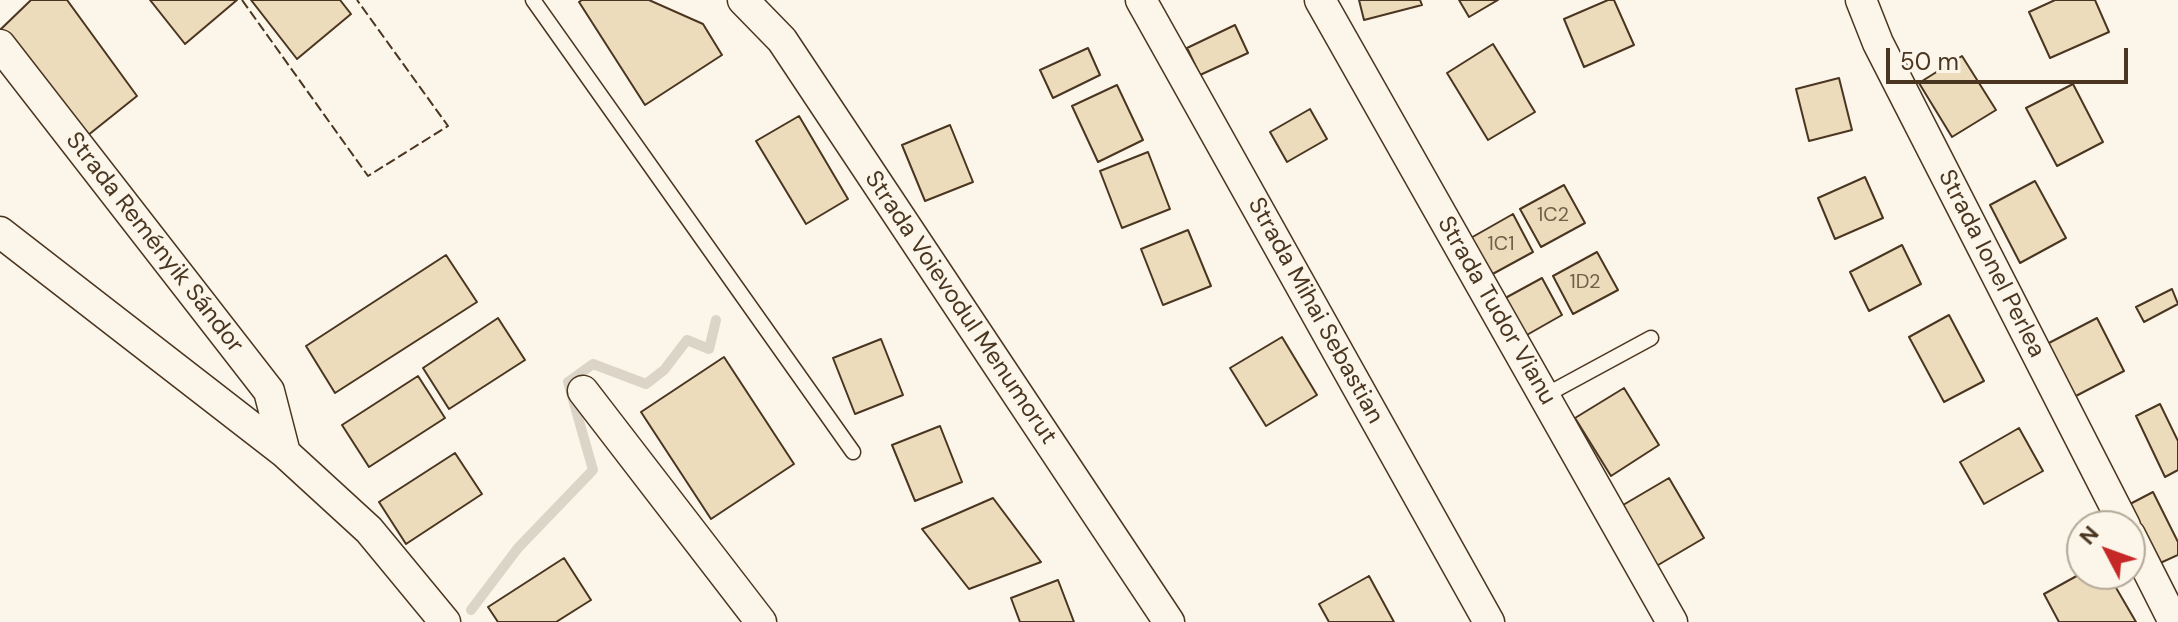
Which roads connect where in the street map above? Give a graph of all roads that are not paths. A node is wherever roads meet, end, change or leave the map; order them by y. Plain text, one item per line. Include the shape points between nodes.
1 (533, 0) edge
2 (743, 0) edge
3 (1141, 0) edge
4 (1320, 0) edge
5 (1861, 0) edge
6 (0, 45) edge
7 (0, 232) edge
8 (1651, 338) dead end
9 (583, 391) dead end
10 (1544, 396) junction
11 (853, 452) dead end
12 (285, 453) junction
13 (2117, 510) edge
14 (2146, 567) edge
15 (445, 622) edge
16 (761, 622) edge
17 (1169, 622) edge
18 (1489, 622) edge
19 (1672, 622) edge
20 (2174, 622) edge

1 - 11 lane
2 - 17 street, Strada Voievodul Menumorut via 782,40
3 - 18 street, Strada Mihai Sebastian
4 - 10 street, Strada Tudor Vianu
5 - 13 street, Strada Ionel Perlea via 1878,43
6 - 12 street, Strada Reményik Sándor via 269,391
7 - 12 street
8 - 10 lane
9 - 16 street
10 - 19 street, Strada Tudor Vianu
12 - 15 street via 369,530
14 - 20 street

